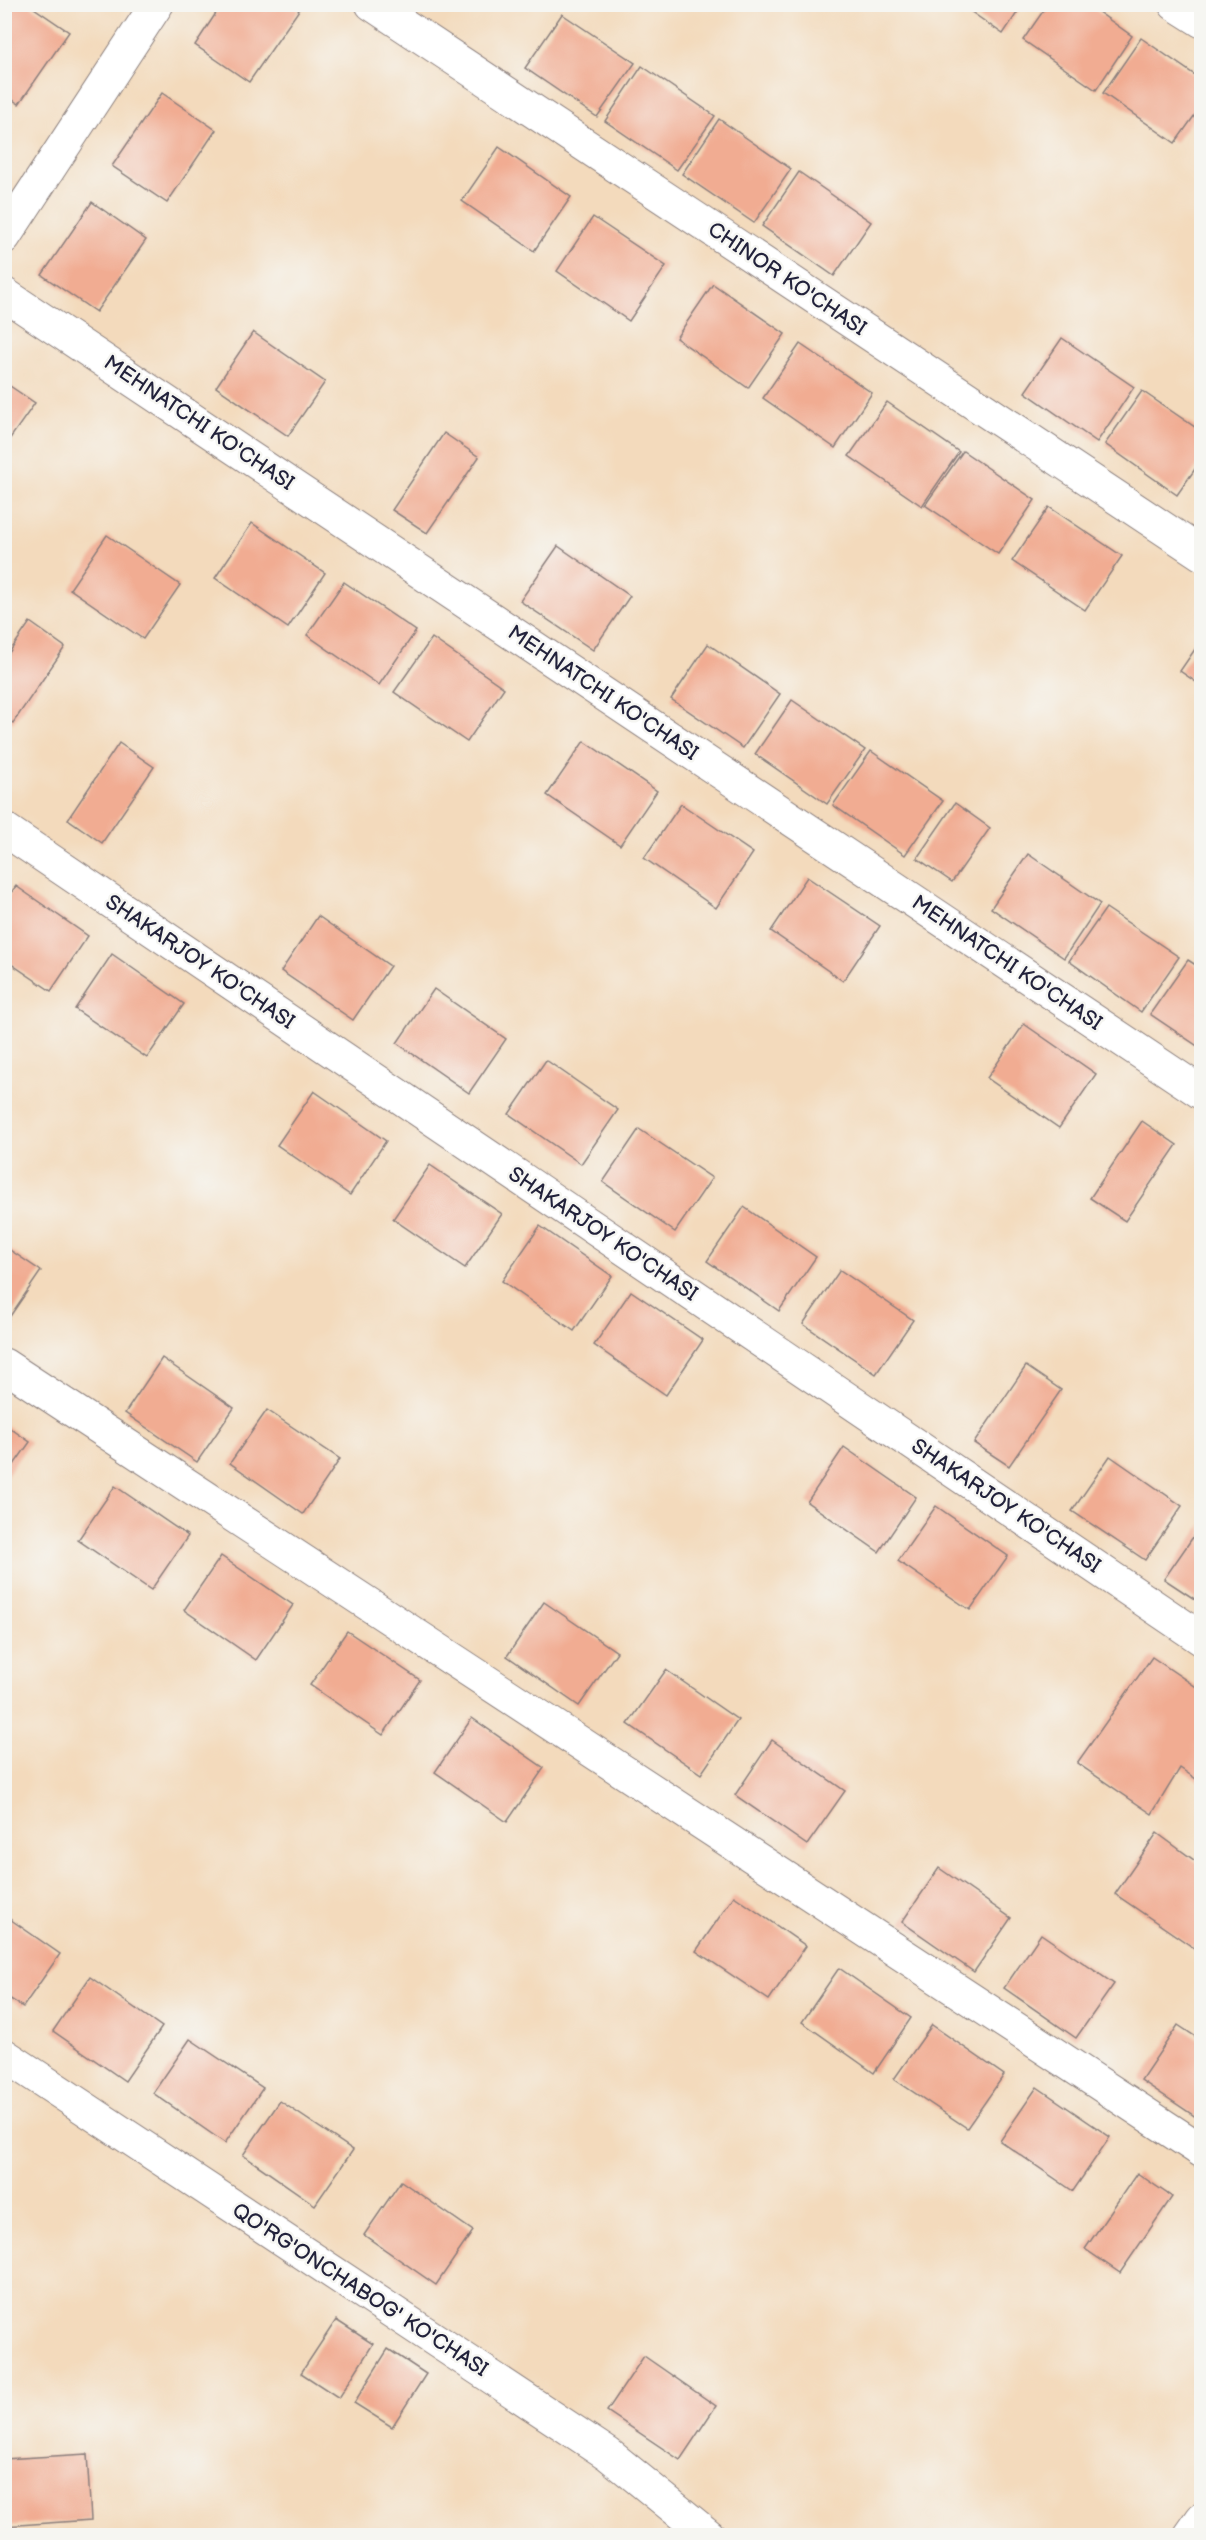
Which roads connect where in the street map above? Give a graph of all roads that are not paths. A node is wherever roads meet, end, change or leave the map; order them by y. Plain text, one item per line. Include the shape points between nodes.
1 (157, 4) edge
2 (372, 4) edge
3 (1175, 4) edge
4 (1202, 21) edge
5 (4, 237) edge
6 (4, 294) edge
7 (1202, 554) edge
8 (4, 829) edge
9 (1202, 1093) edge
10 (4, 1365) edge
11 (1202, 1639) edge
12 (4, 2055) edge
13 (1202, 2151) edge
14 (1202, 2519) edge
15 (709, 2535) edge
16 (1190, 2535) edge

1 - 5 street
2 - 7 street, CHINOR KO'CHASI
3 - 4 street
6 - 9 street, MEHNATCHI KO'CHASI
8 - 11 street, SHAKARJOY KO'CHASI
10 - 13 street
12 - 15 street, QO'RG'ONCHABOG' KO'CHASI via 608,2454
14 - 16 street

